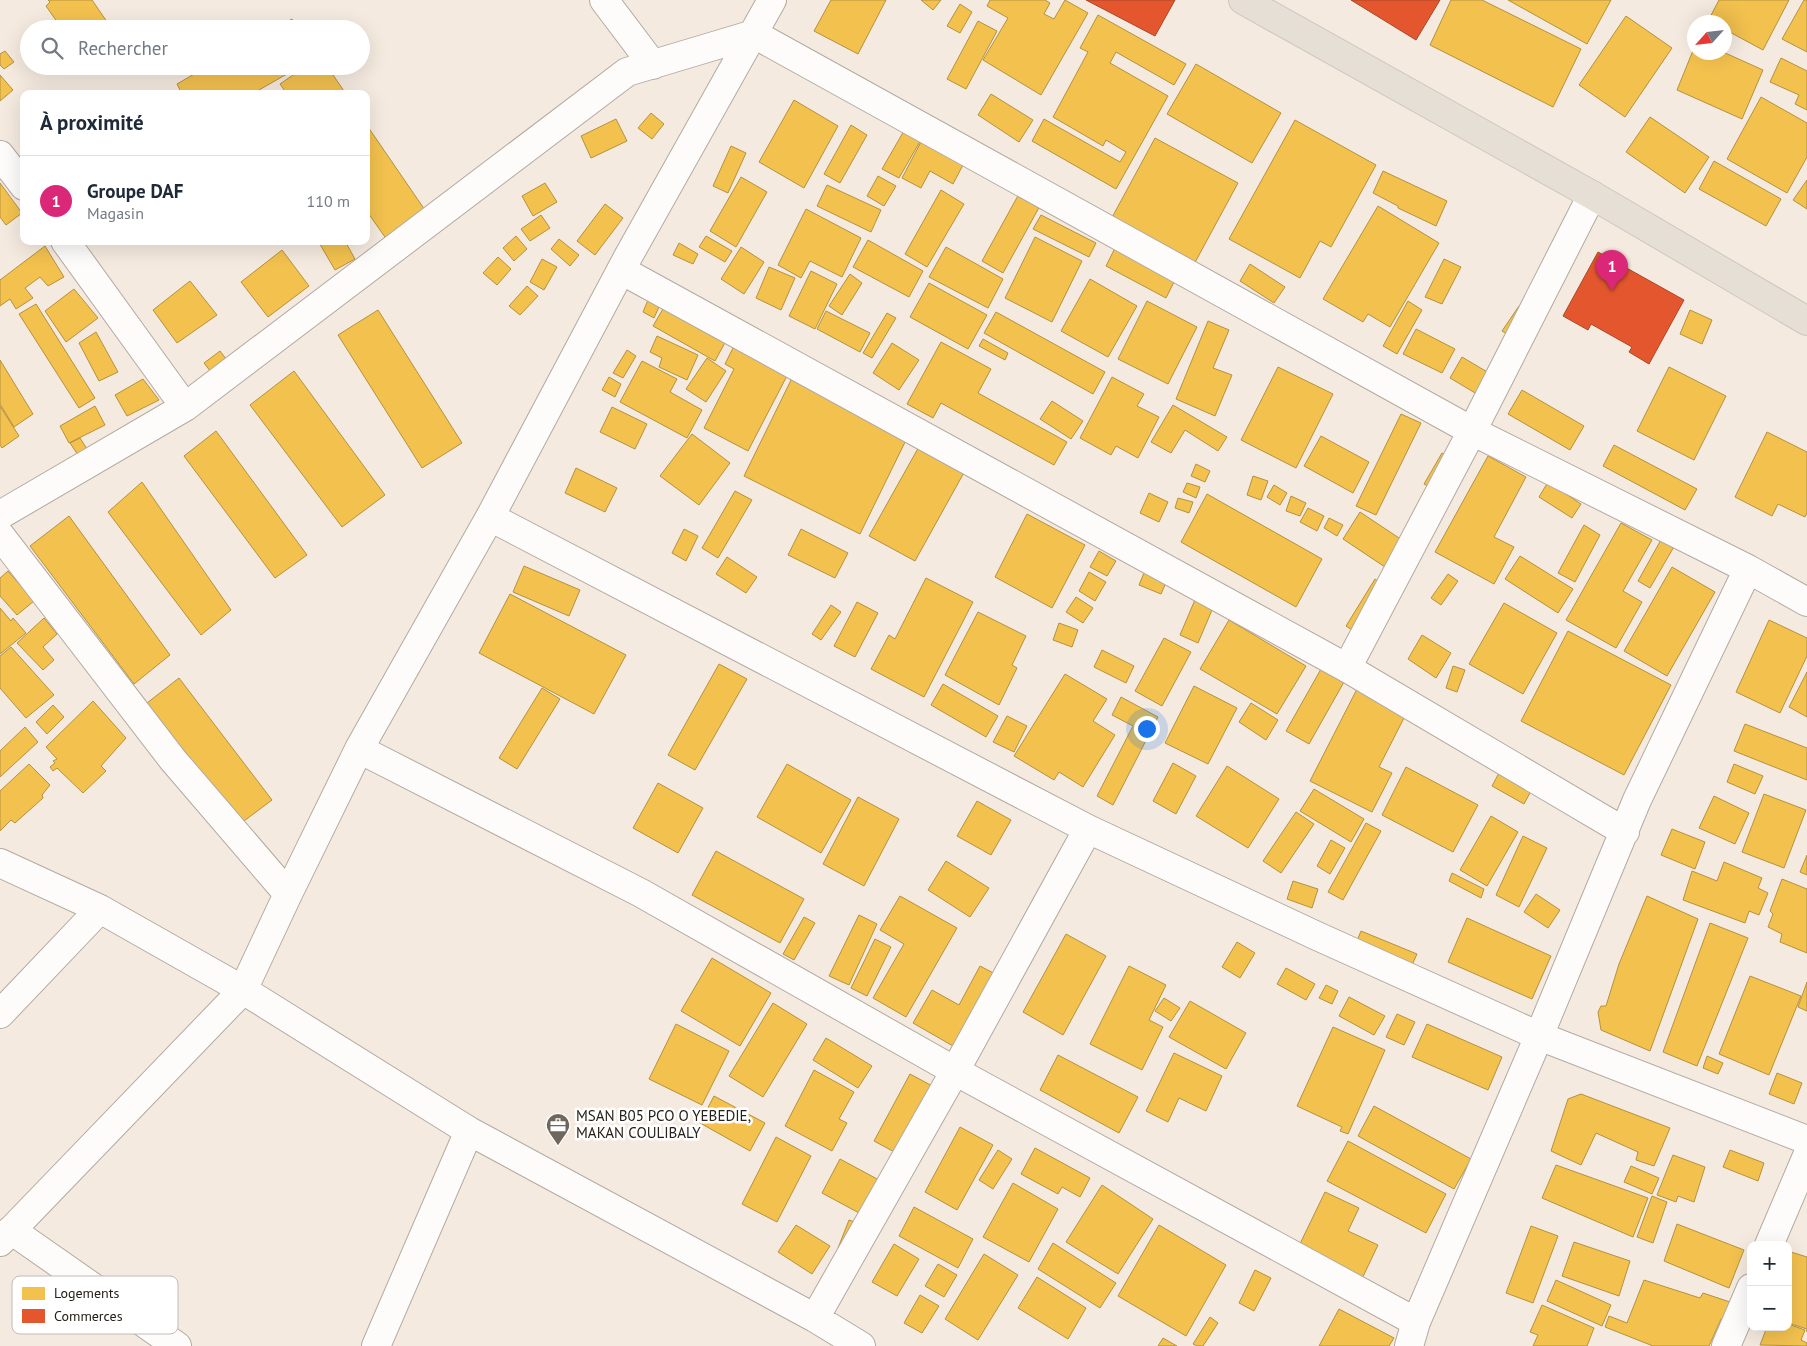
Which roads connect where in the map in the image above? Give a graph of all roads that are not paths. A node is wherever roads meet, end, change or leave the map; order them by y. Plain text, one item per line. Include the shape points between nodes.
1 (604, 0) edge
2 (772, 0) edge
3 (1243, 0) edge
4 (754, 34) junction
5 (653, 65) junction
6 (0, 155) edge
7 (20, 181) edge
8 (1592, 195) junction
9 (67, 245) edge
10 (621, 270) junction
11 (1807, 321) edge
12 (186, 407) junction
13 (1472, 431) junction
14 (0, 515) edge
15 (490, 517) junction
16 (0, 535) edge
17 (1748, 569) junction
18 (1807, 602) edge
19 (1347, 668) junction
20 (359, 749) junction
21 (1088, 829) junction
22 (1625, 832) junction
23 (0, 863) edge
24 (288, 894) junction
25 (100, 909) junction
26 (243, 990) junction
27 (0, 1014) edge
28 (1539, 1036) junction
29 (955, 1071) junction
30 (470, 1131) junction
31 (1807, 1140) edge
32 (1807, 1156) edge
33 (5, 1236) edge
34 (1771, 1241) edge
35 (68, 1276) edge
36 (1747, 1297) edge
37 (815, 1318) junction
38 (158, 1334) edge
39 (1412, 1334) edge
40 (849, 1343) edge
41 (177, 1346) edge
42 (376, 1346) edge
43 (1726, 1346) edge

1 - 5 street
2 - 4 street
3 - 8 main road
4 - 5 street
4 - 10 street
4 - 13 street
5 - 12 street via 628,72
6 - 7 street
8 - 11 main road
8 - 13 street
9 - 12 street
10 - 15 street
10 - 19 street
12 - 14 street
13 - 17 street
13 - 19 street
15 - 20 street
15 - 21 street
16 - 24 street via 173,760
17 - 18 street
17 - 22 street via 1637,800
19 - 22 street
20 - 24 street
20 - 29 street via 641,893
21 - 28 street
21 - 29 street
22 - 28 street
23 - 25 street
24 - 26 street
25 - 26 street
25 - 27 street
26 - 30 street
26 - 33 street
28 - 31 street
28 - 39 street
29 - 37 street
29 - 39 street
30 - 37 street
30 - 42 street
32 - 34 street
33 - 35 street
36 - 43 street
37 - 40 street
38 - 41 street

